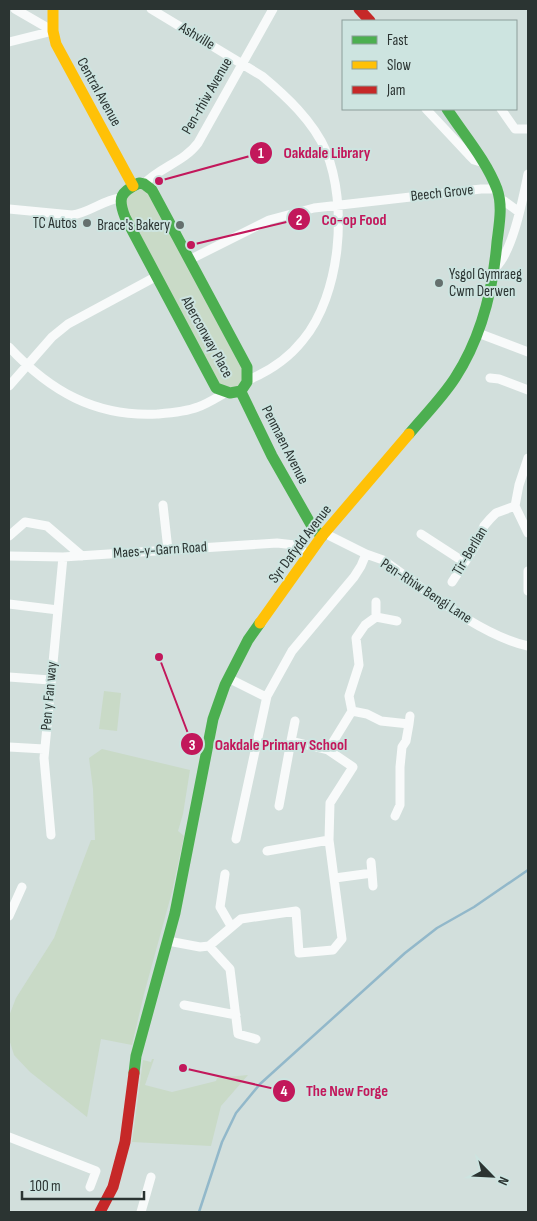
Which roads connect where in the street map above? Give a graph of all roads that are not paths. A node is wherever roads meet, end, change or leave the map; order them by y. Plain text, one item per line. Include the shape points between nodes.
1 (15, 9) edge
2 (53, 9) edge
3 (151, 9) edge
4 (273, 9) edge
5 (359, 9) edge
6 (369, 20) edge
7 (53, 31) junction
8 (9, 42) edge
9 (242, 64) junction
10 (427, 110) edge
11 (448, 110) edge
12 (502, 110) edge
13 (528, 129) edge
14 (484, 163) junction
15 (528, 174) edge
16 (139, 185) junction
17 (498, 194) junction
18 (120, 198) junction
19 (337, 204) junction
20 (9, 208) edge
21 (520, 212) junction
22 (189, 260) junction
23 (494, 268) junction
24 (157, 276) junction
25 (478, 333) junction
26 (9, 347) edge
27 (528, 352) edge
28 (26, 365) junction
29 (490, 378) dead end
30 (248, 380) junction
31 (9, 386) edge
32 (528, 390) edge
33 (241, 392) junction
34 (225, 393) junction
35 (528, 458) edge
36 (163, 505) dead end
37 (515, 506) junction
38 (528, 533) edge
39 (323, 534) junction
40 (421, 534) dead end
41 (9, 536) edge
42 (168, 550) junction
43 (366, 554) junction
44 (308, 555) junction
45 (9, 556) edge
46 (82, 556) junction
47 (63, 558) junction
48 (464, 562) junction
49 (528, 571) edge
50 (452, 582) dead end
51 (528, 591) edge
52 (376, 602) dead end
53 (9, 604) edge
54 (58, 610) junction
55 (376, 617) junction
56 (397, 621) dead end
57 (528, 646) edge
58 (9, 677) edge
59 (228, 678) junction
60 (50, 680) junction
61 (266, 697) junction
62 (352, 711) junction
63 (295, 721) dead end
64 (291, 741) junction
65 (9, 747) edge
66 (44, 750) junction
67 (328, 750) junction
68 (279, 806) dead end
69 (395, 816) dead end
70 (51, 834) dead end
71 (236, 839) dead end
72 (329, 840) junction
73 (267, 850) dead end
74 (372, 862) dead end
75 (372, 873) junction
76 (225, 874) dead end
77 (335, 878) junction
78 (22, 886) dead end
79 (373, 886) dead end
80 (9, 916) edge
81 (231, 926) junction
82 (168, 941) junction
83 (209, 946) junction
84 (184, 1005) dead end
85 (236, 1015) junction
86 (256, 1039) dead end
87 (9, 1137) edge
88 (152, 1177) dead end
89 (90, 1187) dead end
90 (100, 1212) edge
91 (141, 1212) edge

1 - 7 street
2 - 7 street, Central Avenue
3 - 9 street, Ashville
4 - 9 street, Pen-rhiw Avenue
5 - 6 street
7 - 8 street
7 - 16 street, Central Avenue via 63,59
9 - 16 street, Pen-rhiw Avenue via 198,143
9 - 19 street, Ashville via 278,89 314,132 332,168
10 - 14 street via 469,156
11 - 14 street
12 - 13 street via 515,129
14 - 17 street
15 - 21 street
16 - 18 street, Pen-rhiw Avenue via 125,190
16 - 22 street, Aberconway Place via 152,190
17 - 19 street, Beech Grove via 481,189
17 - 21 street
17 - 23 street, Syr Dafydd Avenue via 500,219
18 - 20 street, Pen-rhiw Avenue via 72,215
18 - 24 street, Aberconway Place via 121,209
19 - 22 street, Beech Grove via 269,220
19 - 30 street, Ashville via 336,259 330,287 319,314 304,340 288,356 265,373
21 - 23 street via 506,254
22 - 30 street, Aberconway Place via 247,367
23 - 25 street, Syr Dafydd Avenue
24 - 28 street via 68,324
24 - 34 street, Aberconway Place via 212,382
25 - 27 street
25 - 39 street, Syr Dafydd Avenue via 454,380
26 - 28 street
28 - 31 street
28 - 34 street via 76,399 124,413 189,410
29 - 32 street
30 - 33 street, Aberconway Place
33 - 34 street, Aberconway Place
33 - 39 street, Penmaen Avenue via 272,456 313,528
35 - 37 street via 518,485
36 - 42 street
37 - 38 street
37 - 48 street, Tir-Berllan via 496,513 490,519
39 - 43 street, Pen-Rhiw Bengi Lane
39 - 44 street, Syr Dafydd Avenue
40 - 48 street
41 - 46 street via 25,522 47,526
42 - 44 street, Maes-y-Garn Road via 276,543 295,546
42 - 46 street, Maes-y-Garn Road
43 - 57 street, Pen-Rhiw Bengi Lane via 383,560 480,626
43 - 61 street via 354,577 292,651
44 - 59 street, Syr Dafydd Avenue via 248,640
45 - 47 street, Maes-y-Garn Road
46 - 47 street, Maes-y-Garn Road
47 - 54 street, Pen y Fan way
48 - 50 street, Tir-Berllan
49 - 51 street
52 - 55 street
53 - 54 street
54 - 60 street, Pen y Fan way
55 - 56 street
55 - 62 street via 356,638 358,665 350,696
58 - 60 street
59 - 61 street
59 - 82 street, Syr Dafydd Avenue via 213,719
60 - 66 street, Pen y Fan way
61 - 71 street
62 - 67 street
62 - 69 street via 381,720 410,720 402,747 400,805
63 - 64 street
64 - 67 street
64 - 68 street
65 - 66 street
66 - 70 street, Pen y Fan way
67 - 72 street via 353,767 330,803
72 - 73 street
72 - 77 street
74 - 75 street
75 - 77 street
75 - 79 street
76 - 81 street via 220,907
77 - 81 street via 342,939 334,950 299,953 296,911 241,918
78 - 80 street
81 - 83 street
82 - 83 street via 200,948
82 - 90 street, Syr Dafydd Avenue via 136,1056 125,1142 113,1187
83 - 85 street via 230,969
84 - 85 street
85 - 86 street via 238,1034
87 - 89 street via 99,1169
88 - 91 street

